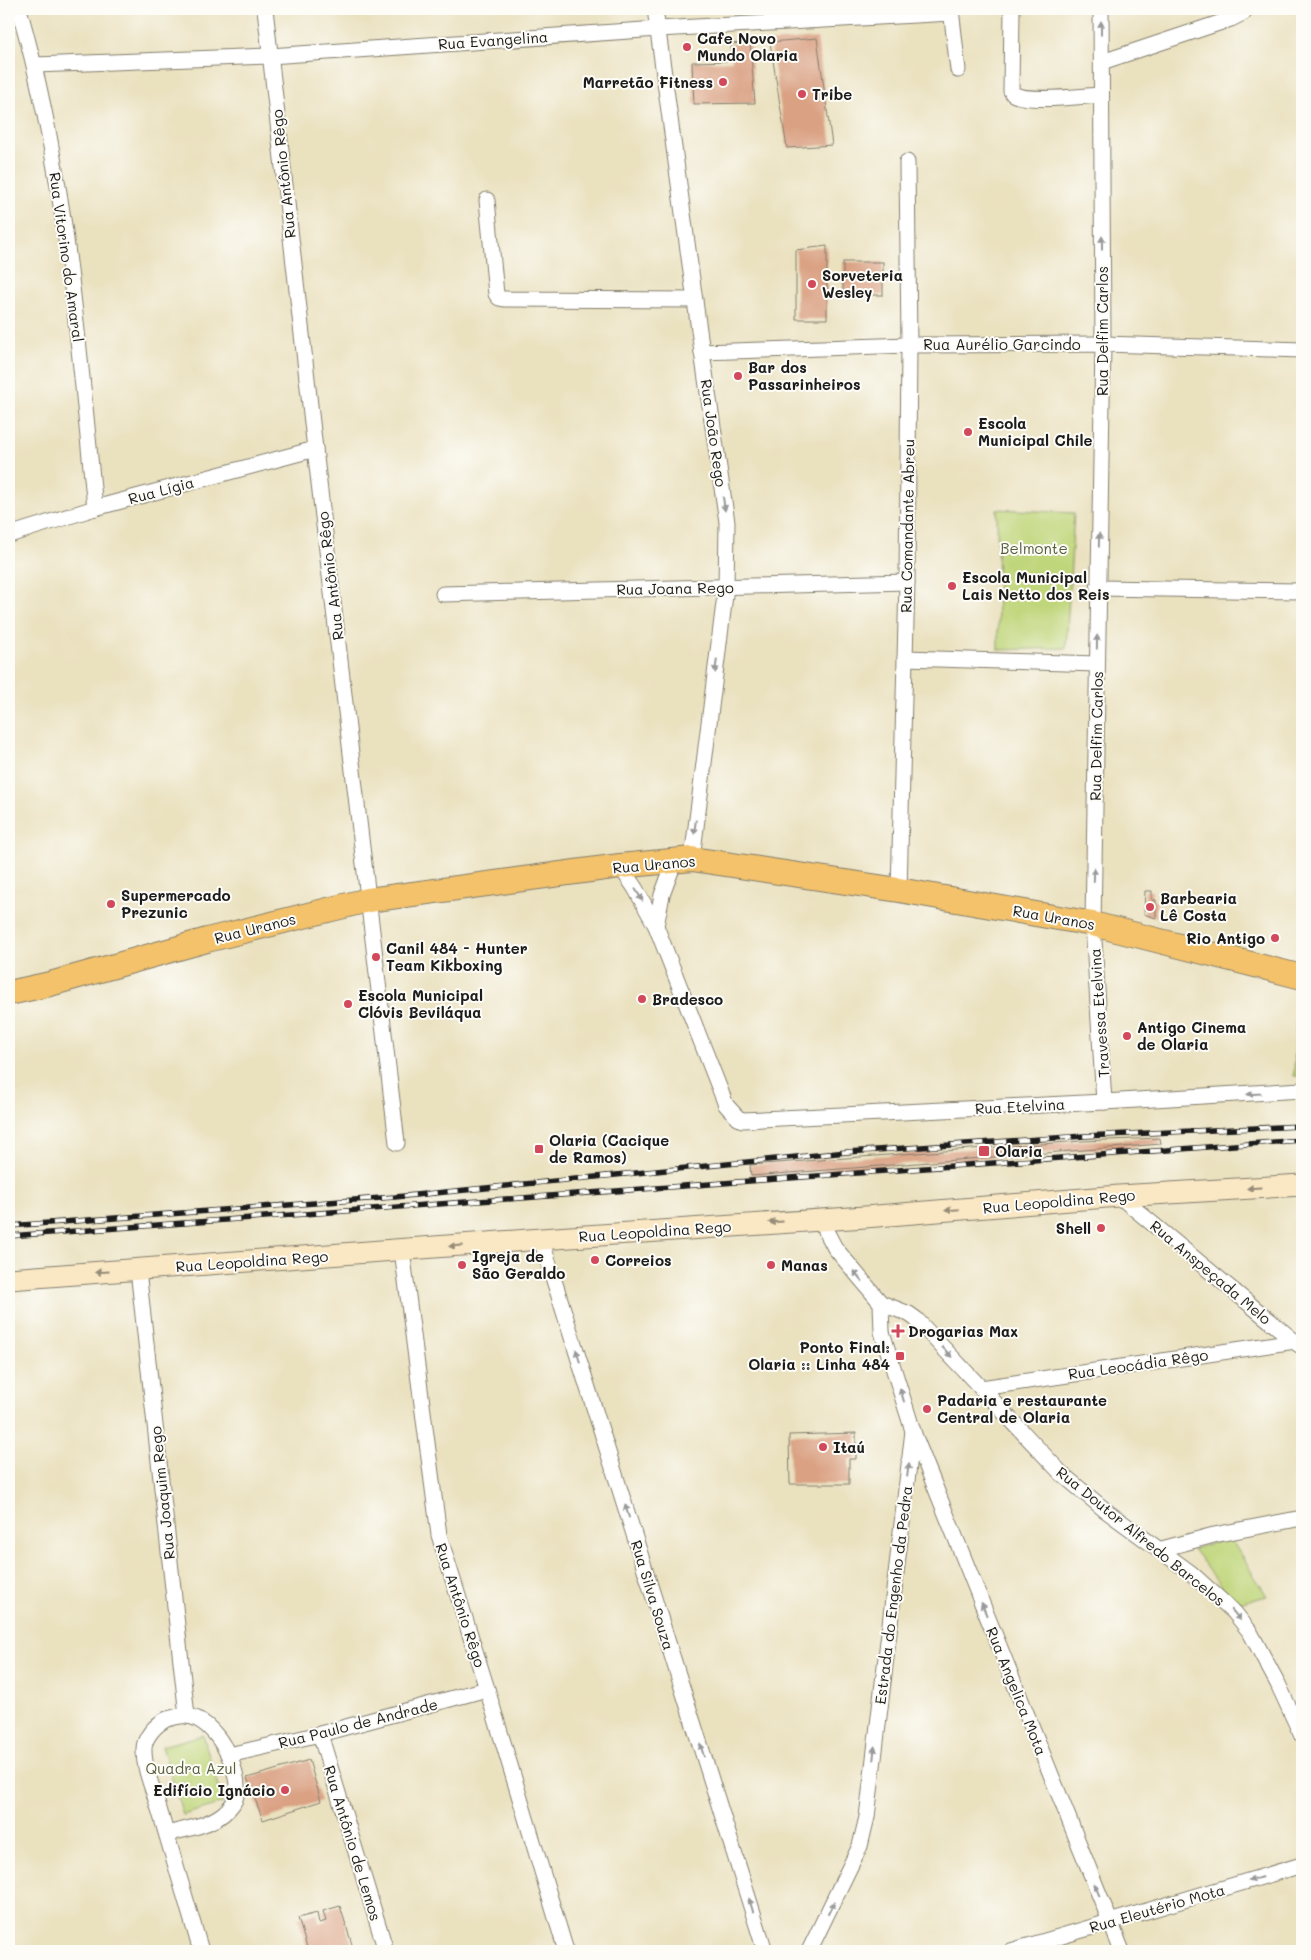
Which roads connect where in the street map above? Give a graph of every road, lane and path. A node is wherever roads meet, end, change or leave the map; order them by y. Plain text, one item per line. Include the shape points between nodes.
1 (19, 9) edge
2 (265, 9) edge
3 (655, 9) edge
4 (1012, 9) edge
5 (1101, 9) edge
6 (1246, 9) edge
7 (951, 11) edge
8 (658, 29) junction
9 (270, 56) junction
10 (1102, 62) junction
11 (35, 66) junction
12 (958, 70) dead end
13 (1101, 96) junction
14 (907, 162) dead end
15 (487, 200) dead end
16 (695, 300) junction
17 (1103, 344) junction
18 (909, 345) junction
19 (1302, 350) edge
20 (702, 352) junction
21 (315, 449) junction
22 (95, 508) junction
23 (9, 534) edge
24 (907, 582) junction
25 (726, 587) junction
26 (1098, 588) junction
27 (1302, 591) edge
28 (442, 594) dead end
29 (905, 658) junction
30 (1097, 664) junction
31 (684, 859) junction
32 (620, 866) junction
33 (900, 890) junction
34 (368, 900) junction
35 (1093, 924) junction
36 (656, 926) junction
37 (1302, 977) edge
38 (9, 993) edge
39 (1302, 1090) edge
40 (1104, 1102) junction
41 (397, 1143) dead end
42 (1302, 1184) edge
43 (1119, 1196) junction
44 (824, 1219) junction
45 (541, 1239) junction
46 (402, 1250) junction
47 (138, 1270) junction
48 (9, 1279) edge
49 (882, 1303) junction
50 (1298, 1345) edge
51 (981, 1388) junction
52 (913, 1431) junction
53 (1302, 1518) edge
54 (1158, 1550) junction
55 (487, 1690) junction
56 (187, 1716) junction
57 (320, 1734) junction
58 (1302, 1736) edge
59 (229, 1755) junction
60 (167, 1834) junction
61 (1302, 1866) edge
62 (1110, 1921) junction
63 (201, 1951) edge
64 (386, 1951) edge
65 (566, 1951) edge
66 (765, 1951) edge
67 (809, 1951) edge
68 (1011, 1951) edge
69 (1122, 1951) edge

1 - 11 street, Rua Vitorino do Amaral
2 - 9 street, Rua Antônio Rêgo
3 - 8 street, Rua João Rego
4 - 13 street via 1013,94 1022,98
10 -> 5 street, Rua Delfim Carlos
6 - 10 street via 1231,19
7 - 8 street, Rua Evangelina
7 - 12 street
8 - 9 street, Rua Evangelina
8 - 16 street, Rua João Rego
9 - 11 street, Rua Evangelina
9 - 21 street, Rua Antônio Rêgo
10 - 13 street, Rua Delfim Carlos
11 - 22 street, Rua Vitorino do Amaral via 69,257
17 -> 13 street, Rua Delfim Carlos
14 - 18 street, Rua Comandante Abreu
15 - 16 street via 499,298
16 - 20 street, Rua João Rego
17 - 18 street, Rua Aurélio Garcindo
17 - 19 street, Rua Aurélio Garcindo
26 -> 17 street, Rua Delfim Carlos
18 - 20 street, Rua Aurélio Garcindo
18 - 24 street, Rua Comandante Abreu
20 -> 25 street, Rua João Rego via 727,522
21 - 22 street, Rua Lígia
21 - 34 street, Rua Antônio Rêgo
22 - 23 street, Rua Lígia
24 - 25 street, Rua Joana Rego
24 - 29 street, Rua Comandante Abreu
25 - 28 street, Rua Joana Rego
25 -> 31 street, Rua João Rego
26 - 27 street
30 -> 26 street, Rua Delfim Carlos
29 - 30 street
29 - 33 street, Rua Comandante Abreu
35 -> 30 street, Rua Delfim Carlos
31 - 32 main road, Rua Uranos
31 - 33 main road, Rua Uranos
31 - 36 street via 666,882
32 - 34 main road, Rua Uranos
32 -> 36 street
33 - 35 main road, Rua Uranos
34 - 38 main road, Rua Uranos
34 - 41 street, Rua Antônio Rêgo
35 - 37 main road, Rua Uranos
35 - 40 street, Travessa Etelvina
36 - 40 street, Rua Etelvina via 726,1105 738,1118
39 -> 40 street, Rua Etelvina
42 -> 43 main road, Rua Leopoldina Rego
43 -> 44 main road, Rua Leopoldina Rego
43 - 50 street, Rua Anspeçada Melo
44 -> 45 main road, Rua Leopoldina Rego
49 -> 44 street via 835,1248
45 -> 46 main road, Rua Leopoldina Rego
66 -> 45 street, Rua Silva Souza
46 - 47 main road, Rua Leopoldina Rego
46 - 55 street, Rua Antônio Rêgo via 439,1535
47 -> 48 main road, Rua Leopoldina Rego
47 - 56 street, Rua Joaquim Rego
49 -> 51 street, Rua Doutor Alfredo Barcelos via 916,1319
52 -> 49 street, Estrada do Engenho da Pedra via 882,1332
50 - 51 street, Rua Leocádia Rêgo
51 - 54 street, Rua Doutor Alfredo Barcelos via 1062,1474
62 -> 52 street, Rua Angelica Mota
67 -> 52 street, Estrada do Engenho da Pedra via 860,1846 867,1817
53 - 54 street
54 -> 58 street, Rua Doutor Alfredo Barcelos via 1214,1592 1245,1625
55 - 57 street, Rua Paulo de Andrade
55 - 65 street, Rua Antônio Rêgo
56 - 59 street via 214,1732
56 - 60 street via 166,1720 153,1730 143,1750
57 - 59 street, Rua Paulo de Andrade
57 - 64 street, Rua Antônio de Lemos
59 - 60 street via 238,1785 232,1805 223,1815 203,1824
60 - 63 street
61 -> 62 street, Rua Eleutério Mota
62 - 68 street, Rua Eleutério Mota
62 - 69 street, Rua Angelica Mota

